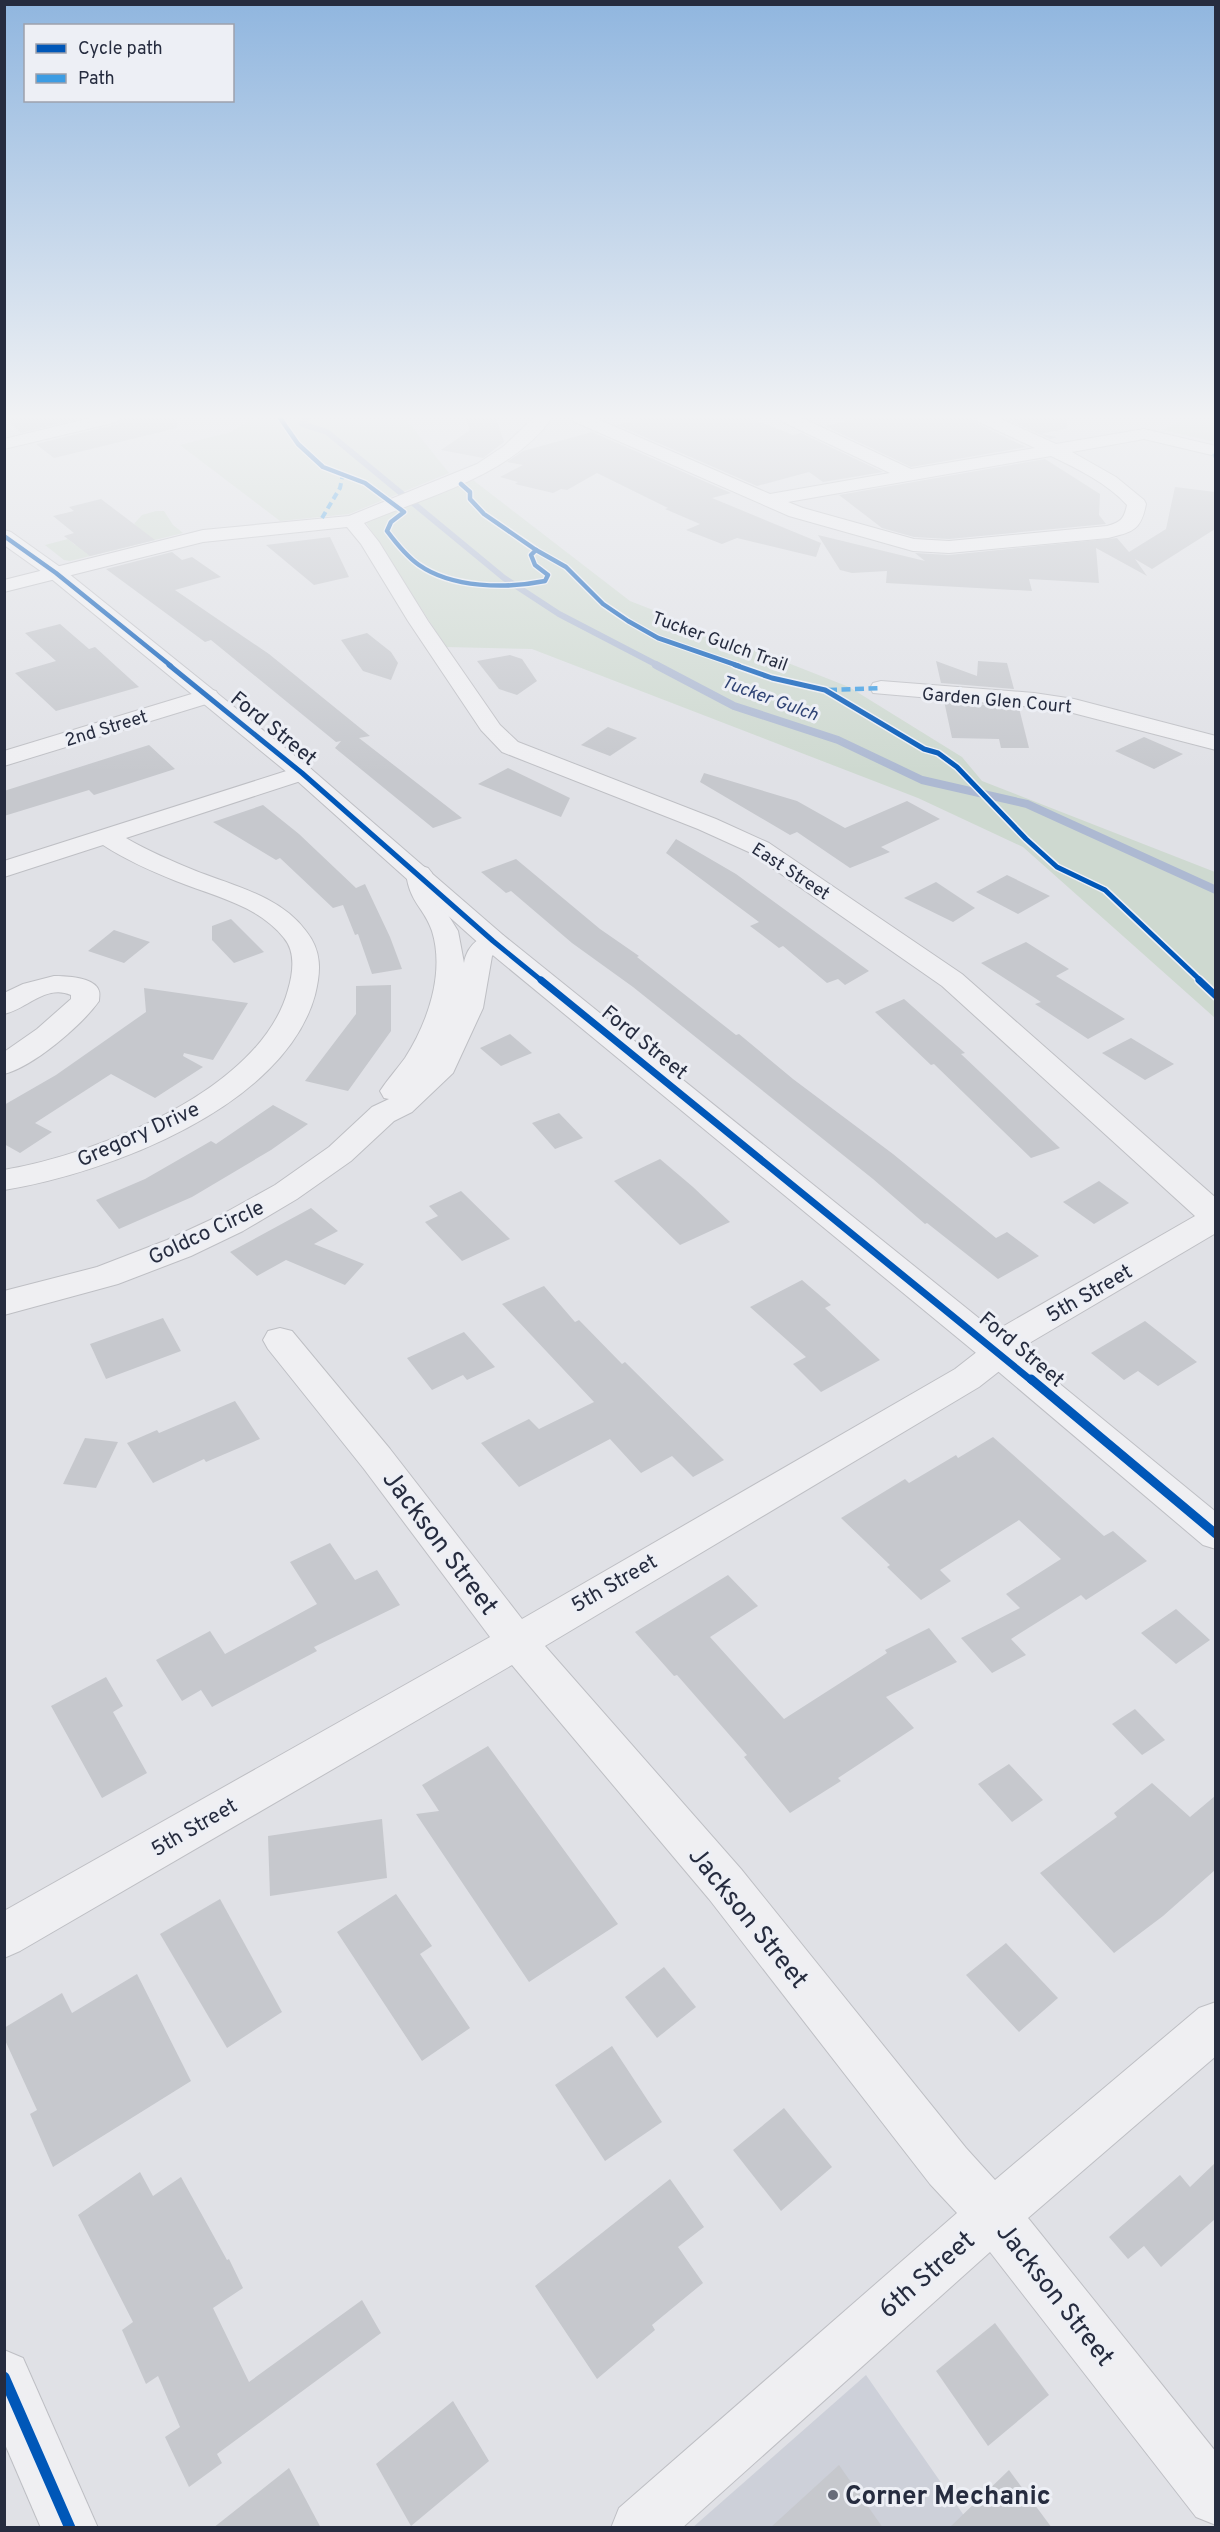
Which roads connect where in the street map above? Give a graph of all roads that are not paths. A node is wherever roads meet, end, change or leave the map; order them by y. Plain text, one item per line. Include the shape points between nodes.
1 (4, 536) edge
2 (202, 536) edge
3 (364, 536) edge
4 (877, 536) edge
5 (1059, 536) edge
6 (56, 573) junction
7 (4, 586) edge
8 (881, 688) dead end
9 (208, 696) junction
10 (1215, 743) edge
11 (4, 759) edge
12 (302, 773) junction
13 (105, 836) junction
14 (4, 869) edge
15 (419, 873) junction
16 (494, 941) junction
17 (4, 1006) edge
18 (4, 1065) edge
19 (383, 1114) junction
20 (4, 1180) edge
21 (1215, 1218) edge
22 (4, 1304) edge
23 (280, 1340) dead end
24 (999, 1353) junction
25 (1215, 1533) edge
26 (516, 1641) junction
27 (4, 1936) edge
28 (1215, 2025) edge
29 (993, 2215) junction
30 (4, 2377) edge
31 (1215, 2497) edge
32 (70, 2528) edge
33 (639, 2528) edge

1 - 6 street, Ford Street
2 - 6 street
3 - 21 street, East Street via 492,730 510,747 760,848 952,980
4 - 5 street via 932,547
6 - 7 street
6 - 9 street, Ford Street
8 - 10 street, Garden Glen Court via 1074,706
9 - 11 street, 2nd Street
9 - 12 street, Ford Street
12 - 13 street
12 - 15 street, Ford Street
13 - 14 street
13 - 20 street, Gregory Drive via 274,914 291,929 307,956 302,995 265,1055 235,1084 199,1110 104,1152 32,1176
15 - 16 street, Ford Street
15 - 19 street, Goldco Circle via 422,892 449,945 446,997 434,1031
16 - 19 street, Goldco Circle via 478,954 469,1008 443,1067 402,1105
16 - 24 street, Ford Street
17 - 18 street via 39,987 60,983 85,991 85,1001 76,1010 34,1046
19 - 22 street, Goldco Circle via 340,1154 232,1223 106,1276
21 - 24 street, 5th Street via 1014,1336
23 - 26 street, Jackson Street
24 - 25 street, Ford Street
24 - 26 street, 5th Street via 977,1372
26 - 27 street, 5th Street
26 - 29 street, Jackson Street via 726,1884 948,2166
28 - 29 street, 6th Street
29 - 31 street, Jackson Street
29 - 33 street, 6th Street
30 - 32 street

